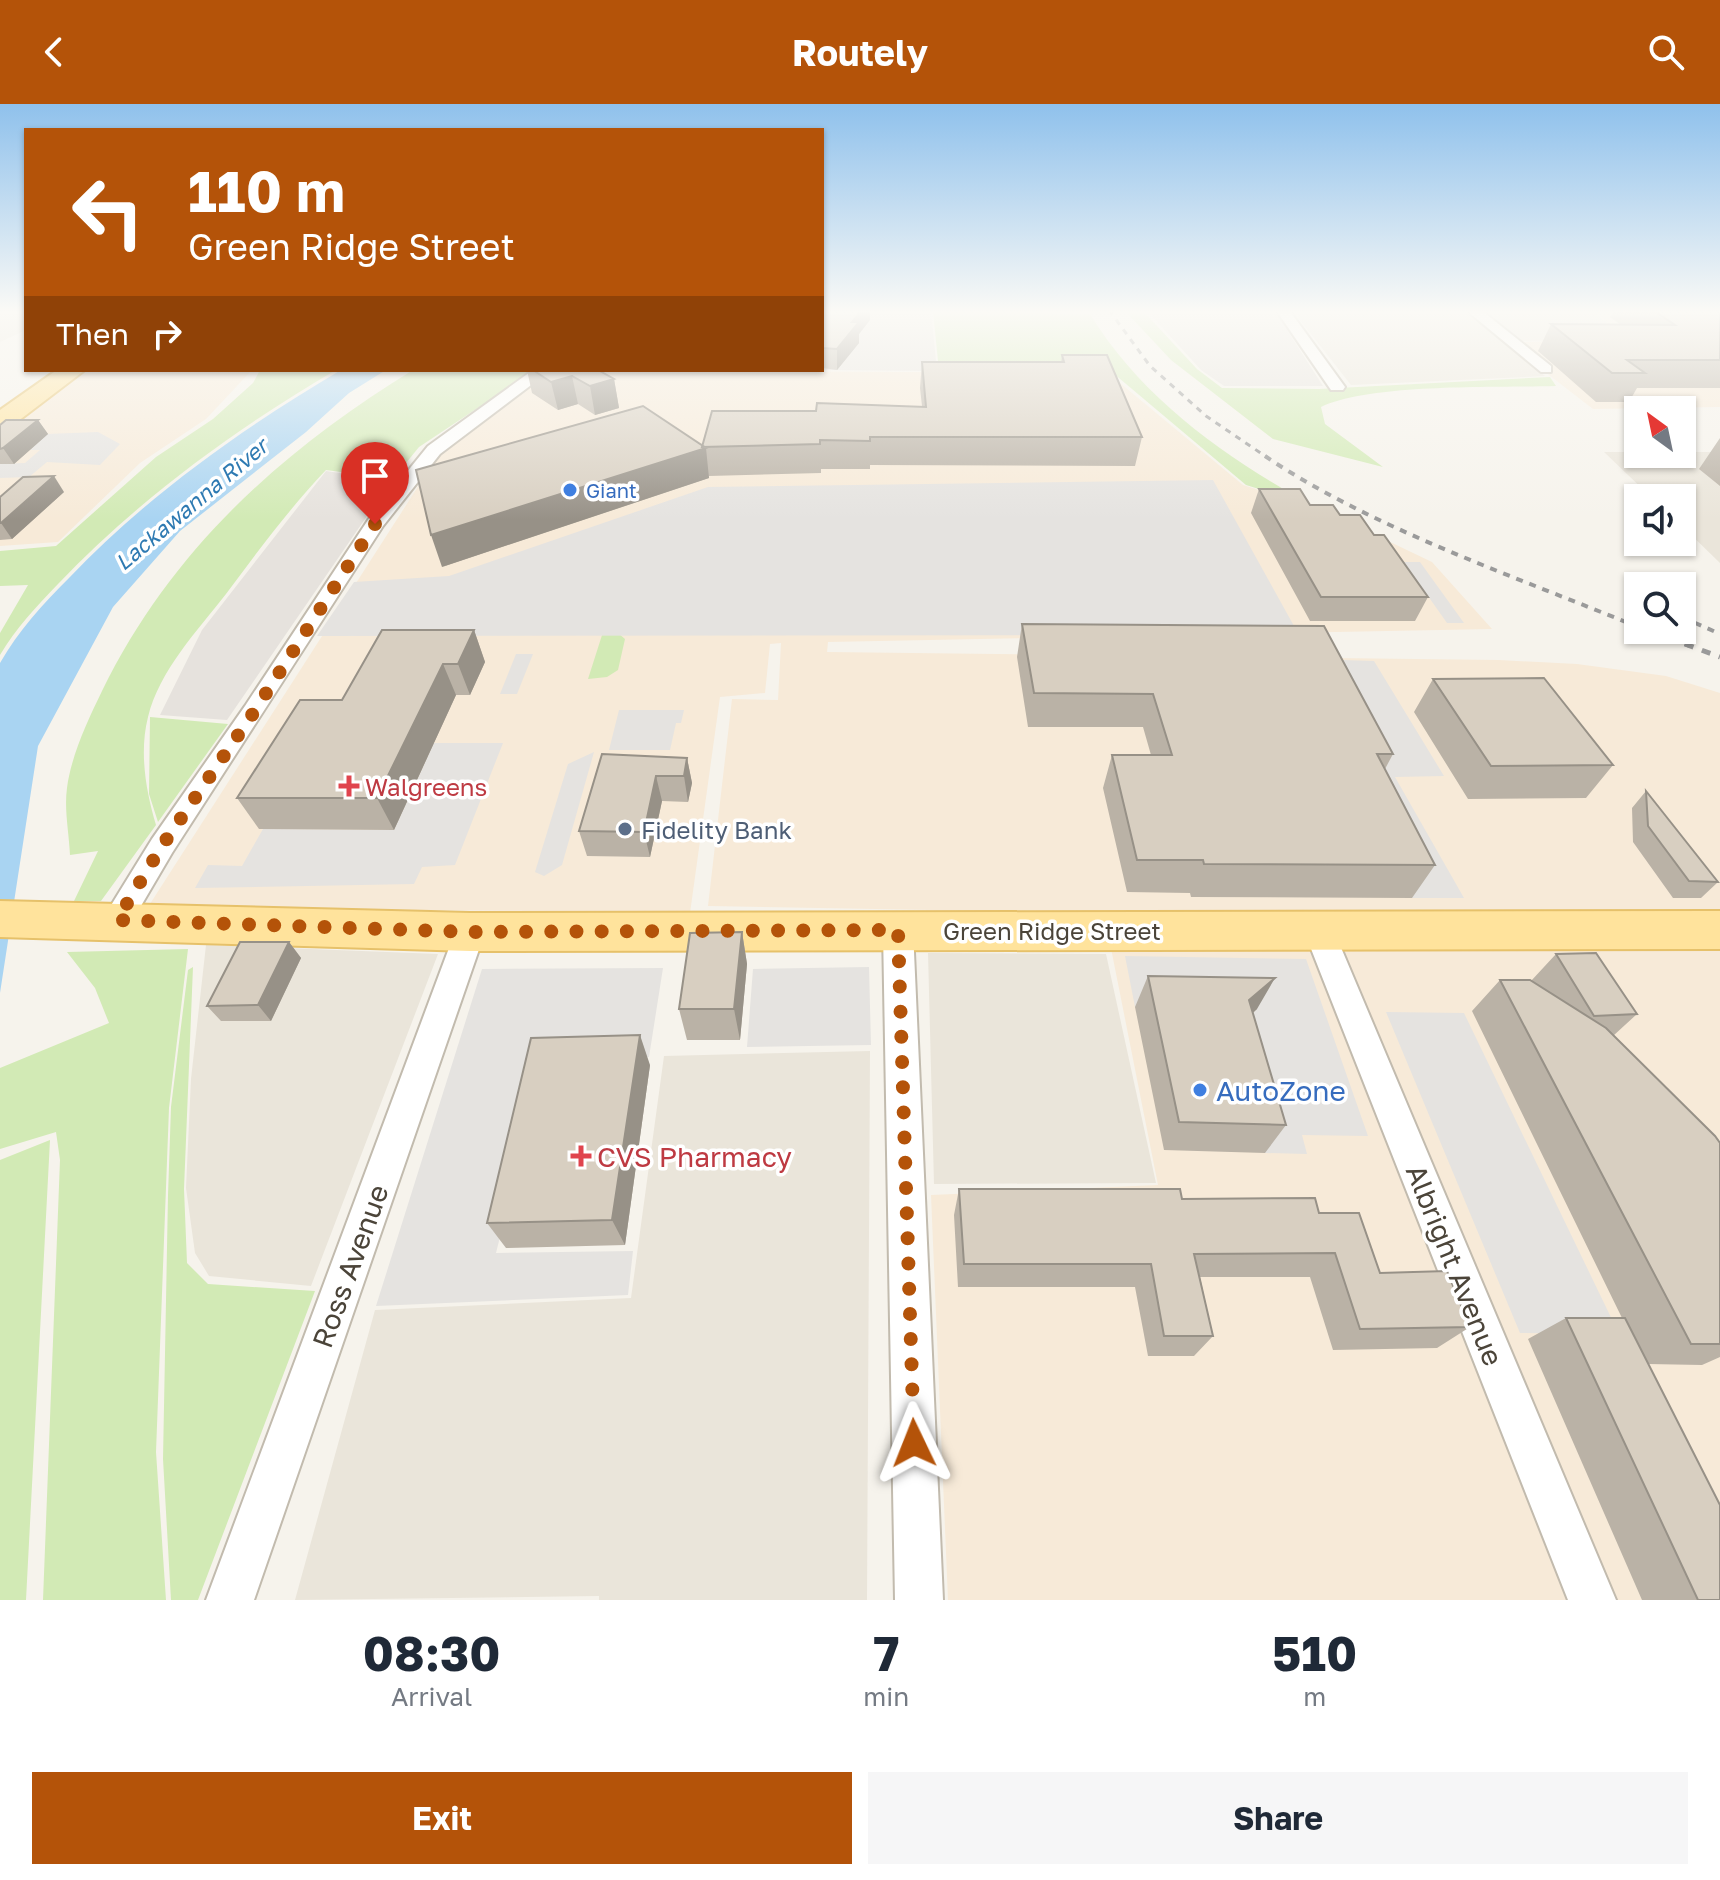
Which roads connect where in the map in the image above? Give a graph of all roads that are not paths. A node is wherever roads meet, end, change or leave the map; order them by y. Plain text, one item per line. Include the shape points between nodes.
1 (59, 380) edge
2 (530, 380) edge
3 (1332, 380) edge
4 (1337, 387) dead end
5 (0, 422) edge
6 (0, 919) edge
7 (117, 920) junction
8 (898, 930) junction
9 (1720, 930) edge
10 (1319, 931) junction
11 (470, 932) junction
12 (230, 1600) edge
13 (919, 1600) edge
14 (1592, 1600) edge

1 - 5 main road
2 - 7 street via 434,450 375,524
3 - 4 street
6 - 7 main road, Green Ridge Street
7 - 11 main road, Green Ridge Street
8 - 10 main road, Green Ridge Street
8 - 11 main road, Green Ridge Street
8 - 13 street
9 - 10 main road, Green Ridge Street
10 - 14 street, Albright Avenue
11 - 12 street, Ross Avenue

